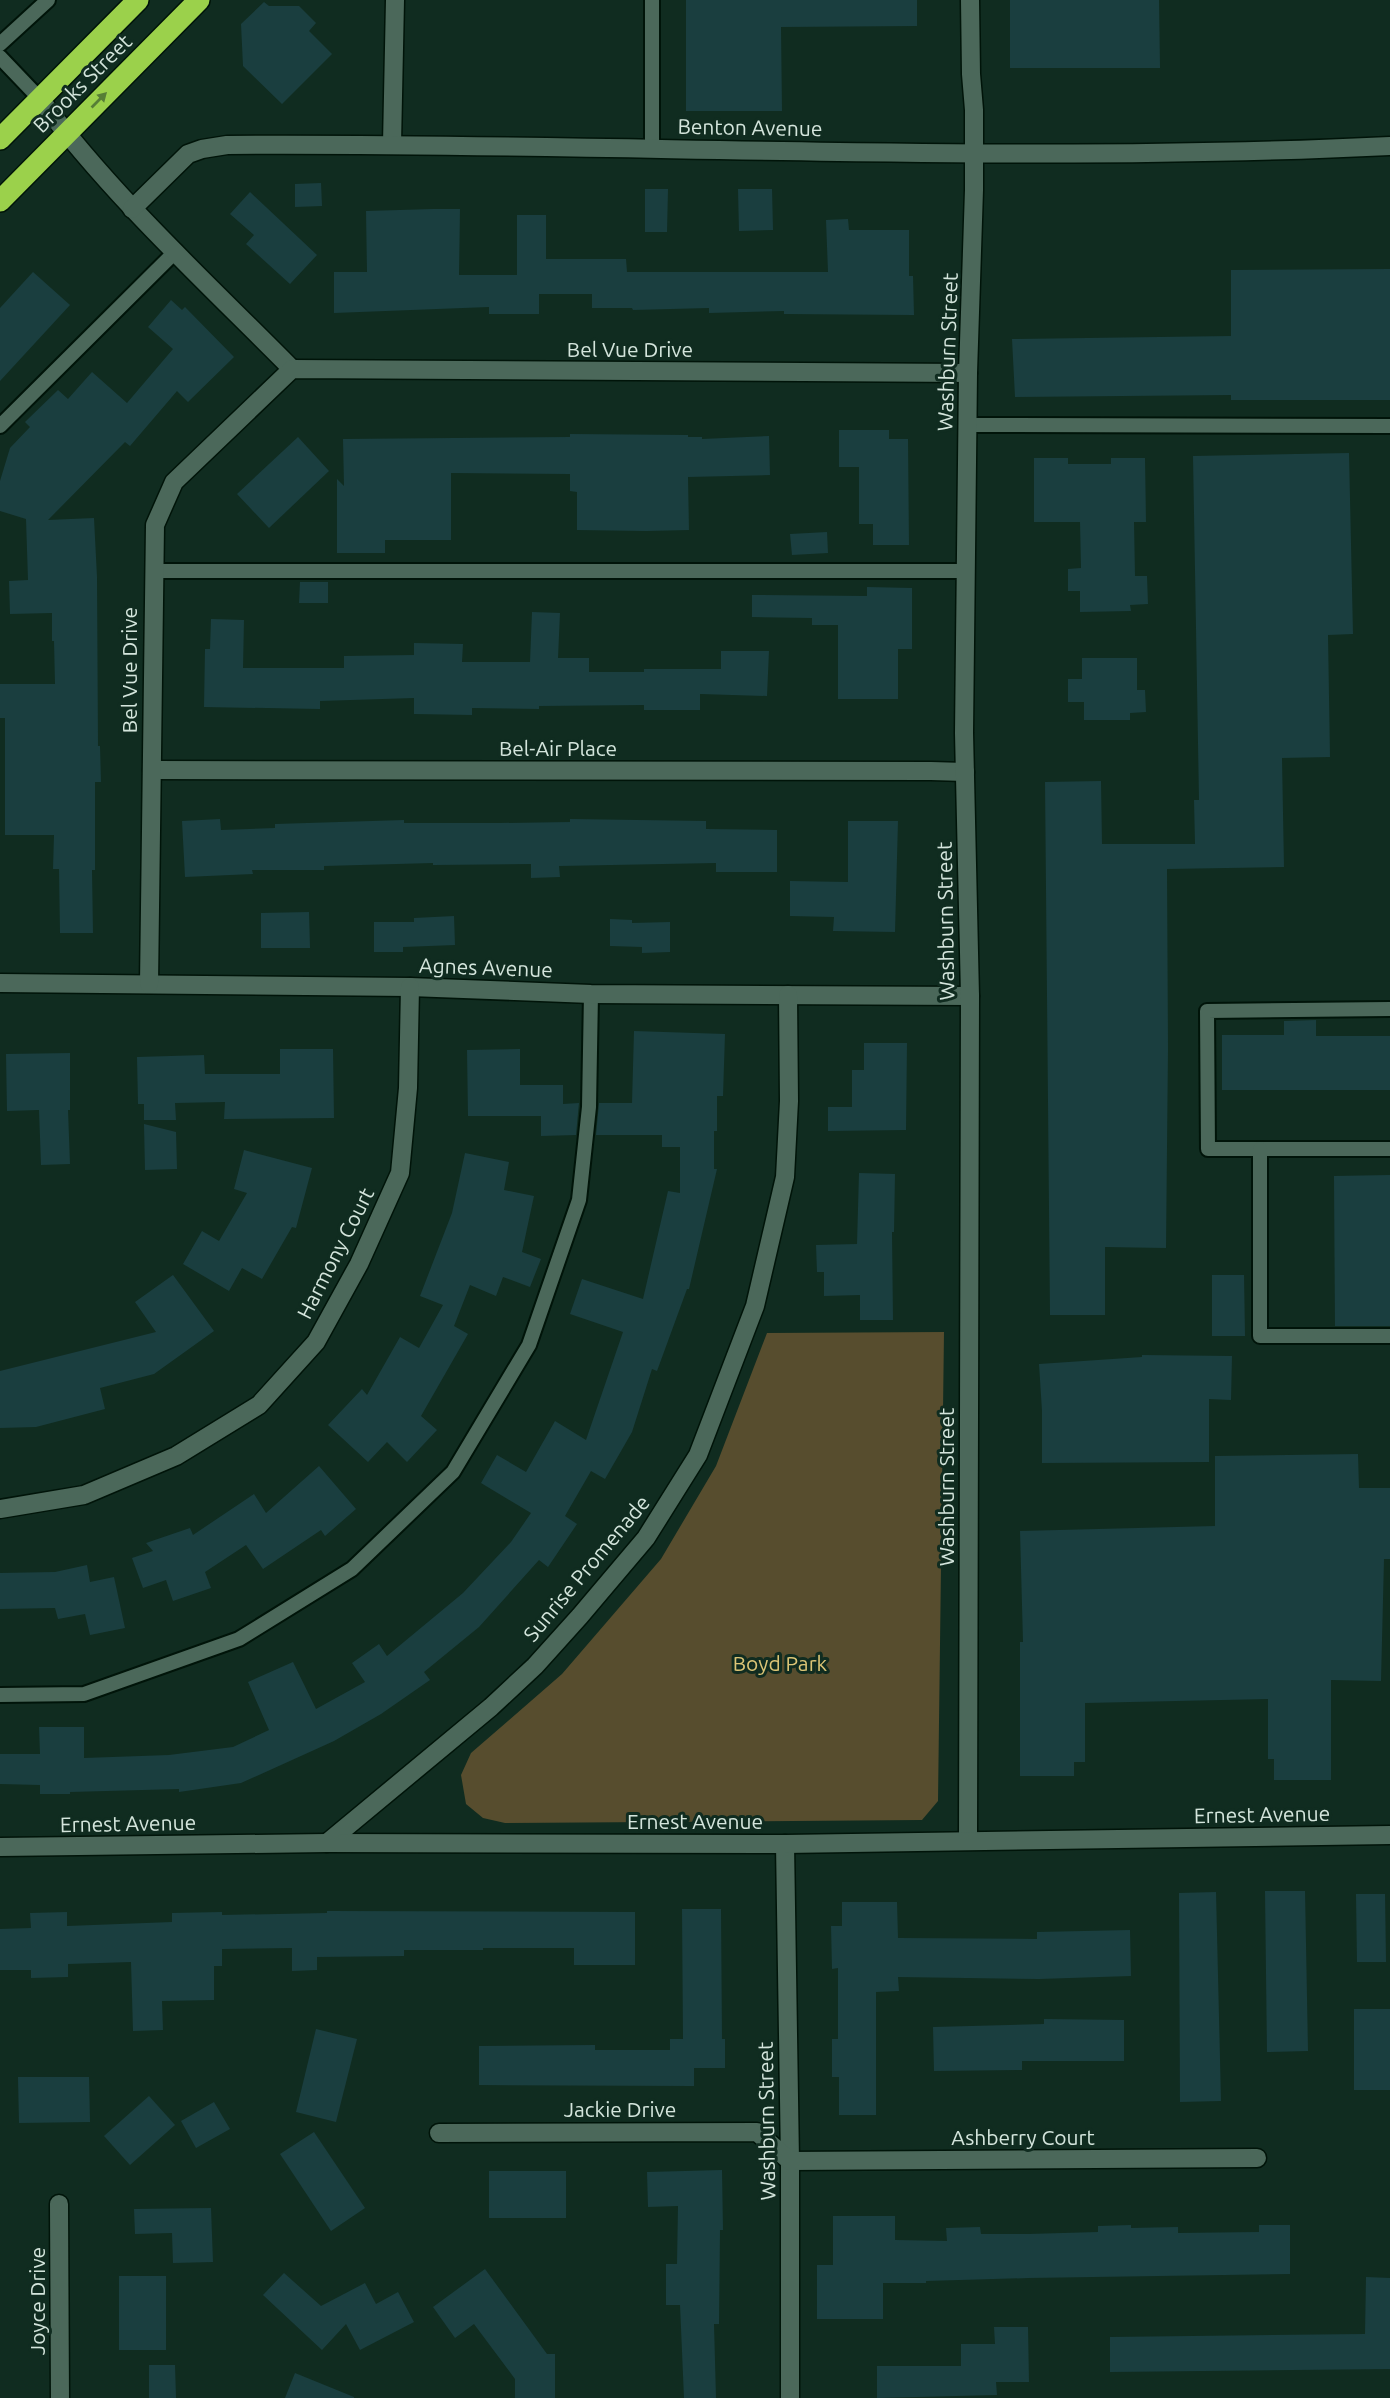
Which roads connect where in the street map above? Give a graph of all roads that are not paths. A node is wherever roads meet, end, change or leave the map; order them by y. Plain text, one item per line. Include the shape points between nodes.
1 (48, 0) edge
2 (138, 0) edge
3 (198, 0) edge
4 (395, 0) edge
5 (652, 0) edge
6 (970, 0) edge
7 (0, 44) edge
8 (0, 57) edge
9 (40, 99) junction
10 (66, 134) junction
11 (0, 139) edge
12 (392, 144) junction
13 (1390, 146) edge
14 (652, 149) junction
15 (974, 154) junction
16 (0, 201) edge
17 (132, 209) junction
18 (176, 251) junction
19 (292, 369) junction
20 (968, 373) junction
21 (967, 425) junction
22 (0, 426) edge
23 (1390, 426) edge
24 (153, 571) junction
25 (965, 571) junction
26 (152, 770) junction
27 (965, 772) junction
28 (0, 983) edge
29 (149, 984) junction
30 (410, 987) junction
31 (591, 994) junction
32 (788, 995) junction
33 (970, 996) junction
34 (1390, 1009) edge
35 (1260, 1149) junction
36 (1390, 1149) edge
37 (1390, 1336) edge
38 (0, 1509) edge
39 (0, 1695) edge
40 (1390, 1835) edge
41 (968, 1840) junction
42 (327, 1843) junction
43 (785, 1844) junction
44 (0, 1847) edge
45 (439, 2133) dead end
46 (1257, 2158) dead end
47 (790, 2161) junction
48 (59, 2204) dead end
49 (60, 2398) edge
50 (790, 2398) edge

1 - 7 lane
2 - 9 highway, Brooks Street
10 -> 3 highway, Brooks Street
4 - 12 street
5 - 14 lane
6 - 15 street, Washburn Street
8 - 9 lane
9 - 10 street
9 - 11 highway, Brooks Street
10 - 16 highway, Brooks Street
10 - 17 street
12 - 14 street, Benton Avenue
12 - 17 street, Benton Avenue via 202,149 188,155
13 - 15 street, Benton Avenue via 1251,153
14 - 15 street, Benton Avenue
15 - 20 street, Washburn Street
17 - 18 street
18 - 19 street
18 - 22 lane
19 - 20 street, Bel Vue Drive
19 - 24 street, Bel Vue Drive via 174,482 155,525
20 - 21 street, Washburn Street
21 - 23 lane
21 - 25 street, Washburn Street
24 - 25 lane
24 - 26 street, Bel Vue Drive
25 - 27 street, Washburn Street
26 - 27 street, Bel-Air Place
26 - 29 street, Bel Vue Drive
27 - 33 street, Washburn Street
28 - 29 street, Agnes Avenue
29 - 30 street, Agnes Avenue
30 - 31 street, Agnes Avenue
30 - 38 street, Harmony Court via 400,1173 359,1264 316,1342 259,1405 176,1456 84,1495
31 - 32 street, Agnes Avenue
31 - 39 lane via 589,1107 579,1200 529,1345 453,1472 352,1569 239,1639 84,1694
32 - 33 street, Agnes Avenue
32 - 42 street, Sunrise Promenade via 785,1177 755,1306 698,1455 646,1538 535,1665
33 - 41 street, Washburn Street
34 - 35 lane via 1207,1011 1208,1149
35 - 36 lane
35 - 37 lane via 1259,1336
40 - 41 street, Ernest Avenue
41 - 43 street, Ernest Avenue
42 - 43 street, Ernest Avenue
42 - 44 street, Ernest Avenue
43 - 47 street, Washburn Street
45 - 47 street, Jackie Drive via 757,2132
46 - 47 street, Ashberry Court
47 - 50 street, Washburn Street
48 - 49 street, Joyce Drive

